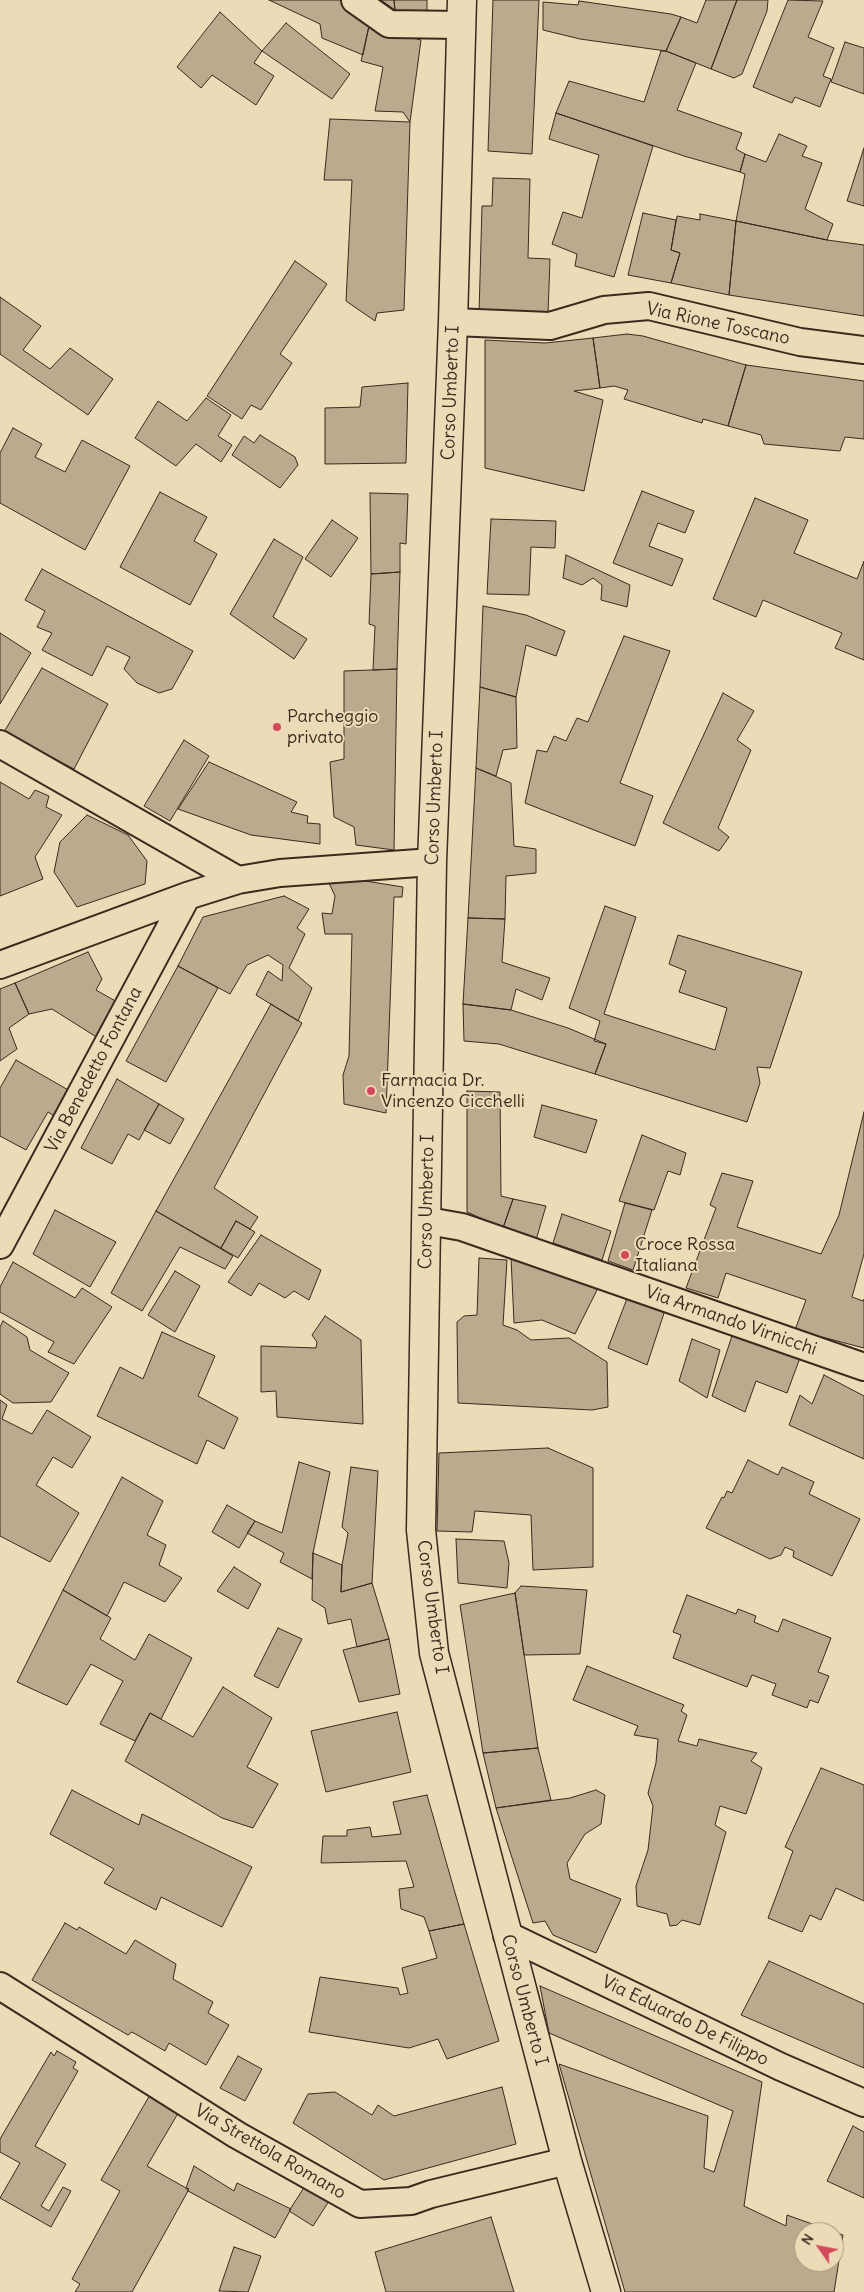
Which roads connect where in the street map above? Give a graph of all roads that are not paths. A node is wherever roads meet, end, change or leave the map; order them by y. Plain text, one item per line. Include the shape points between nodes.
1 (355, 0) edge
2 (461, 12) edge
3 (453, 322) junction
4 (864, 350) edge
5 (0, 744) edge
6 (432, 862) junction
7 (238, 880) junction
8 (187, 896) junction
9 (0, 965) edge
10 (428, 1221) junction
11 (0, 1245) edge
12 (864, 1367) edge
13 (507, 1935) junction
14 (0, 1986) edge
15 (864, 2103) edge
16 (566, 2161) junction
17 (606, 2292) edge

1 - 2 street via 389,24
2 - 3 main road, Corso Umberto I
3 - 4 street, Via Rione Toscano via 550,326 604,310 649,306 800,342
3 - 6 main road, Corso Umberto I
5 - 7 street
6 - 7 street via 280,873
6 - 10 main road, Corso Umberto I
7 - 8 street
8 - 9 street
8 - 11 street, Via Benedetto Fontana
10 - 12 street, Via Armando Virnicchi via 462,1227
10 - 13 main road, Corso Umberto I via 421,1530 434,1653
13 - 15 street, Via Eduardo De Filippo via 781,2067
13 - 16 main road, Corso Umberto I
14 - 16 street, Via Strettola Romano via 237,2134 360,2204 411,2201
16 - 17 main road, Corso Umberto I

